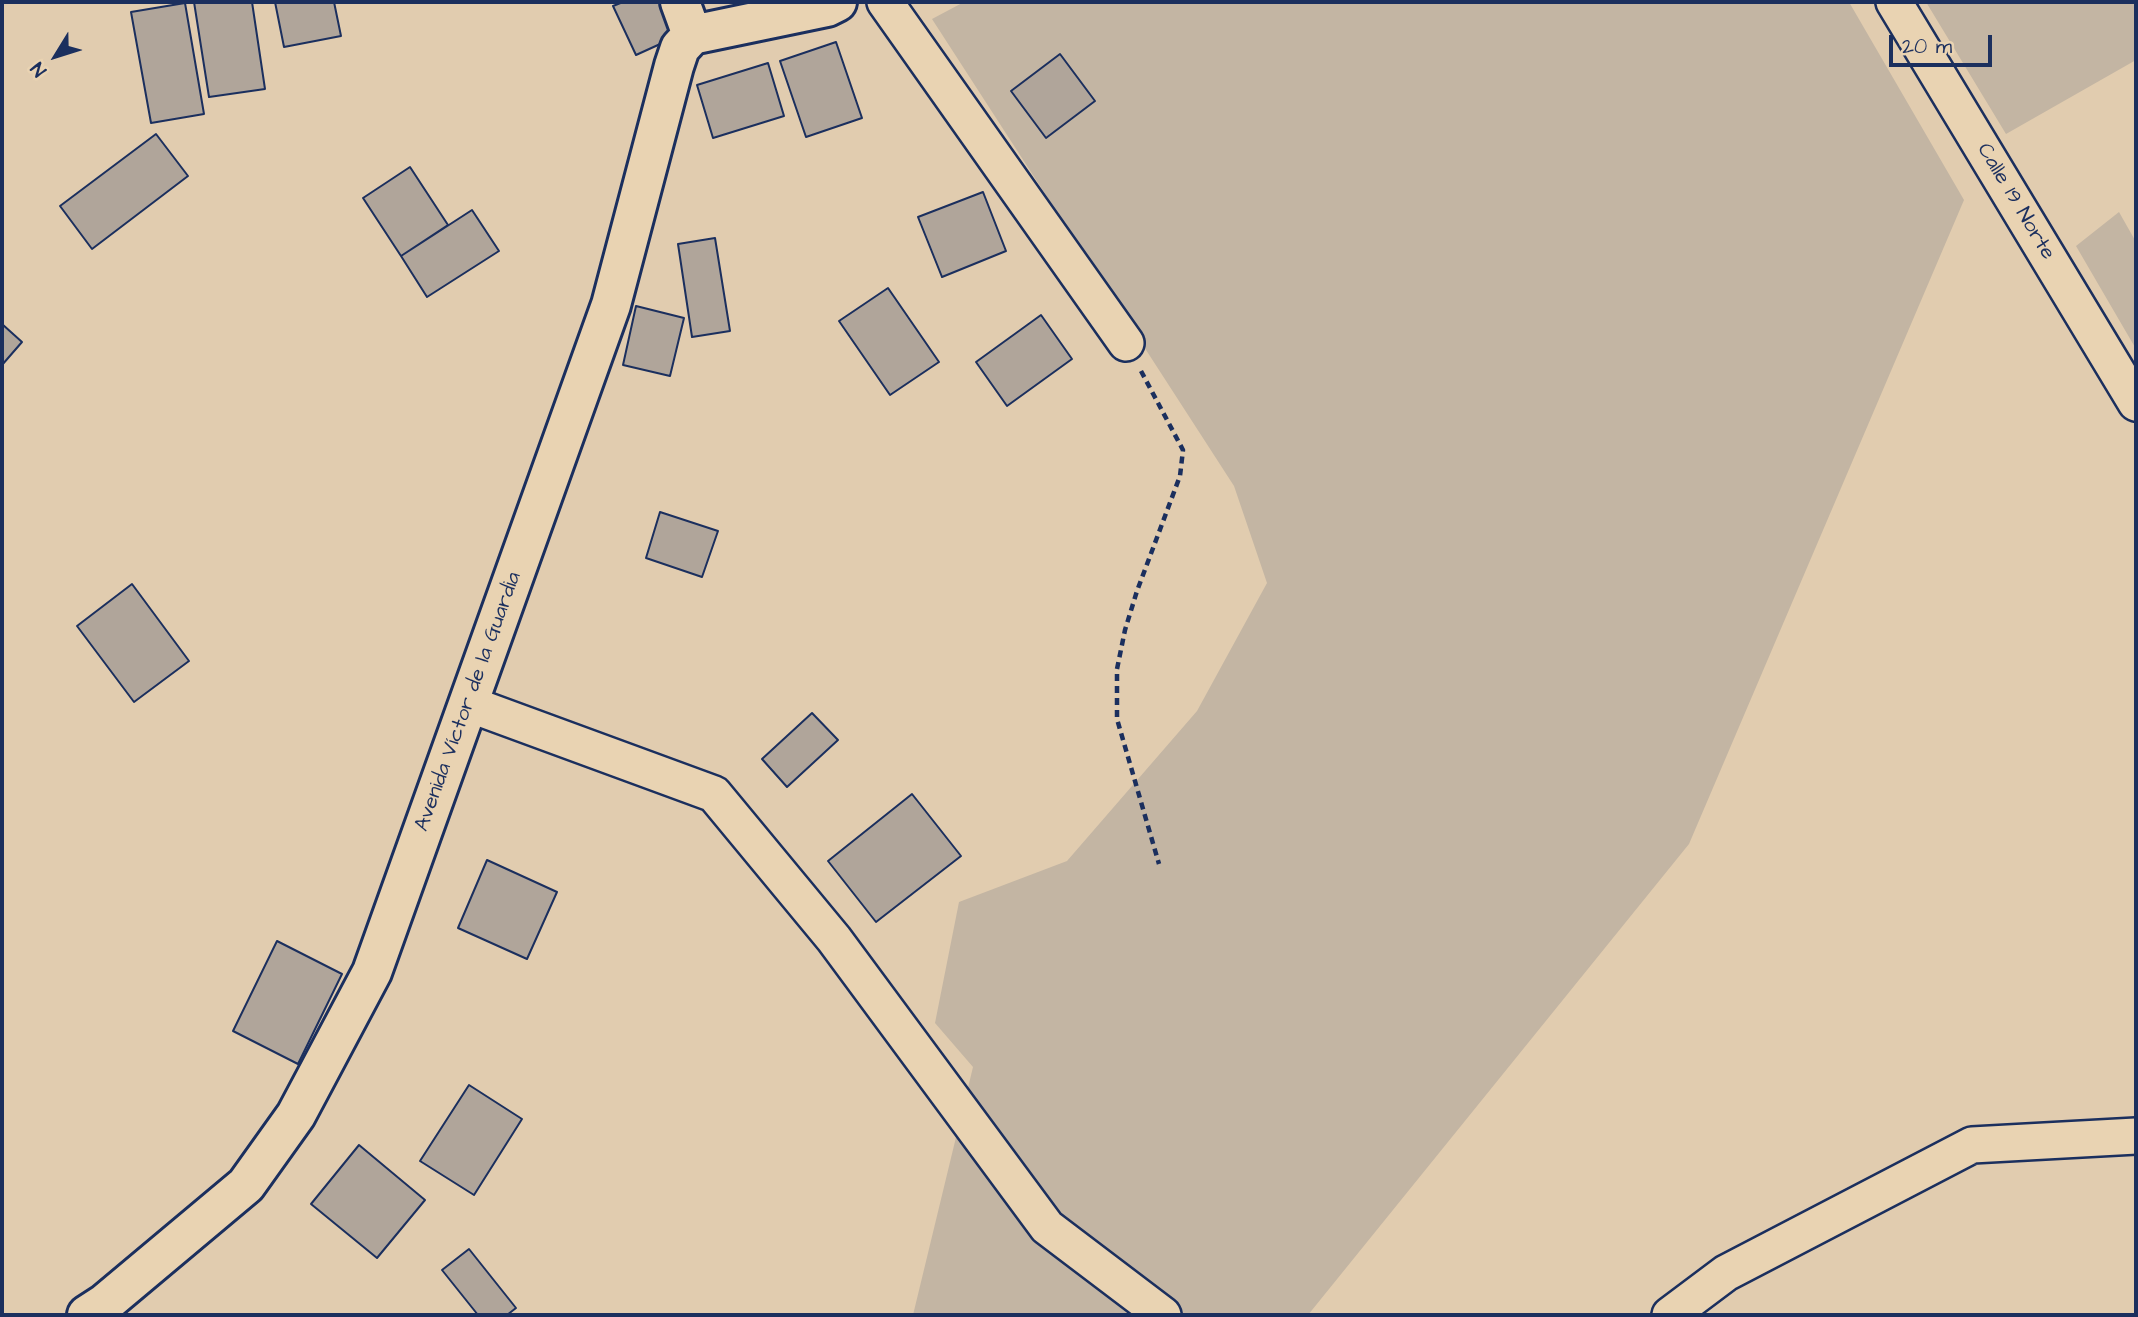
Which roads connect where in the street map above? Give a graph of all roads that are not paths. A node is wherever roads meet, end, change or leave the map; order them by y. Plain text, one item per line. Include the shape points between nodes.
1 (838, 2) edge
2 (885, 2) edge
3 (1894, 2) edge
4 (686, 19) edge
5 (1126, 343) road end
6 (2136, 403) edge
7 (468, 704) junction
8 (2136, 1136) edge
9 (87, 1315) edge
10 (1163, 1315) edge
11 (1670, 1315) edge

1 - 4 main road via 827,7
2 - 5 street
3 - 6 street, Calle 19 Norte
4 - 7 main road, Avenida Víctor de la Guardia via 611,306
7 - 9 main road, Avenida Víctor de la Guardia via 372,972 296,1115 246,1185
7 - 10 street via 715,794 834,939 1047,1227
8 - 11 street via 1972,1144 1726,1273

